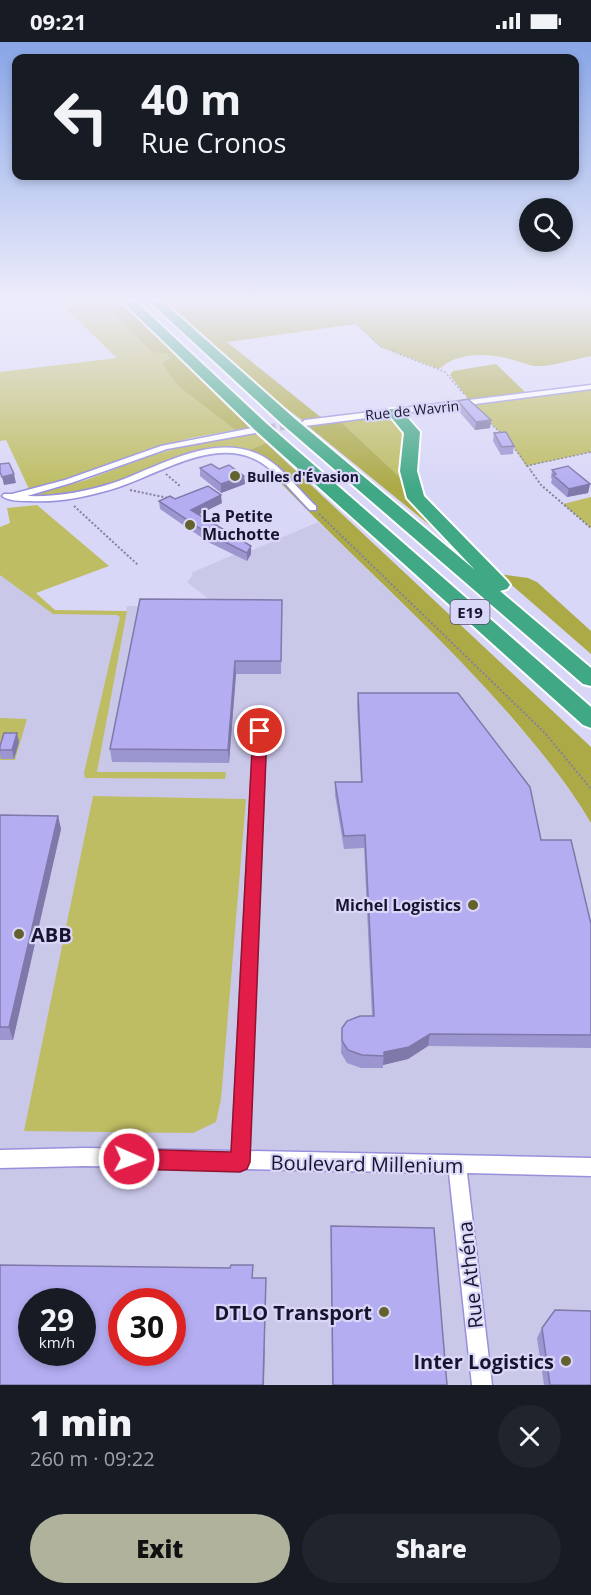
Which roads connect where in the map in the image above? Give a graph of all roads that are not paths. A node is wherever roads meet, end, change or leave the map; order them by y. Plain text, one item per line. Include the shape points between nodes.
1 (193, 363) edge
2 (222, 363) edge
3 (591, 387) edge
4 (395, 412) junction
5 (305, 423) tunnel mouth
6 (252, 431) tunnel mouth
7 (3, 497) edge
8 (313, 508) road end
9 (513, 613) junction
10 (591, 679) edge
11 (591, 720) edge
12 (260, 731) dead end
13 (0, 1159) edge
14 (240, 1162) junction
15 (457, 1166) junction
16 (591, 1167) edge
17 (482, 1385) edge

1 - 11 highway, E19
2 - 9 highway, E19
3 - 4 street, Rue de Wavrin
4 - 5 street, Rue de Wavrin
4 - 9 highway via 412,432 407,473 416,498 501,586
6 - 7 street via 191,440 72,480
7 - 8 street via 34,501 64,497 121,483 194,457 239,452 258,457
9 - 10 highway, E19
12 - 14 street
13 - 14 street, Boulevard Millenium
14 - 15 street, Boulevard Millenium
15 - 16 street, Boulevard Millenium
15 - 17 street, Rue Athéna

